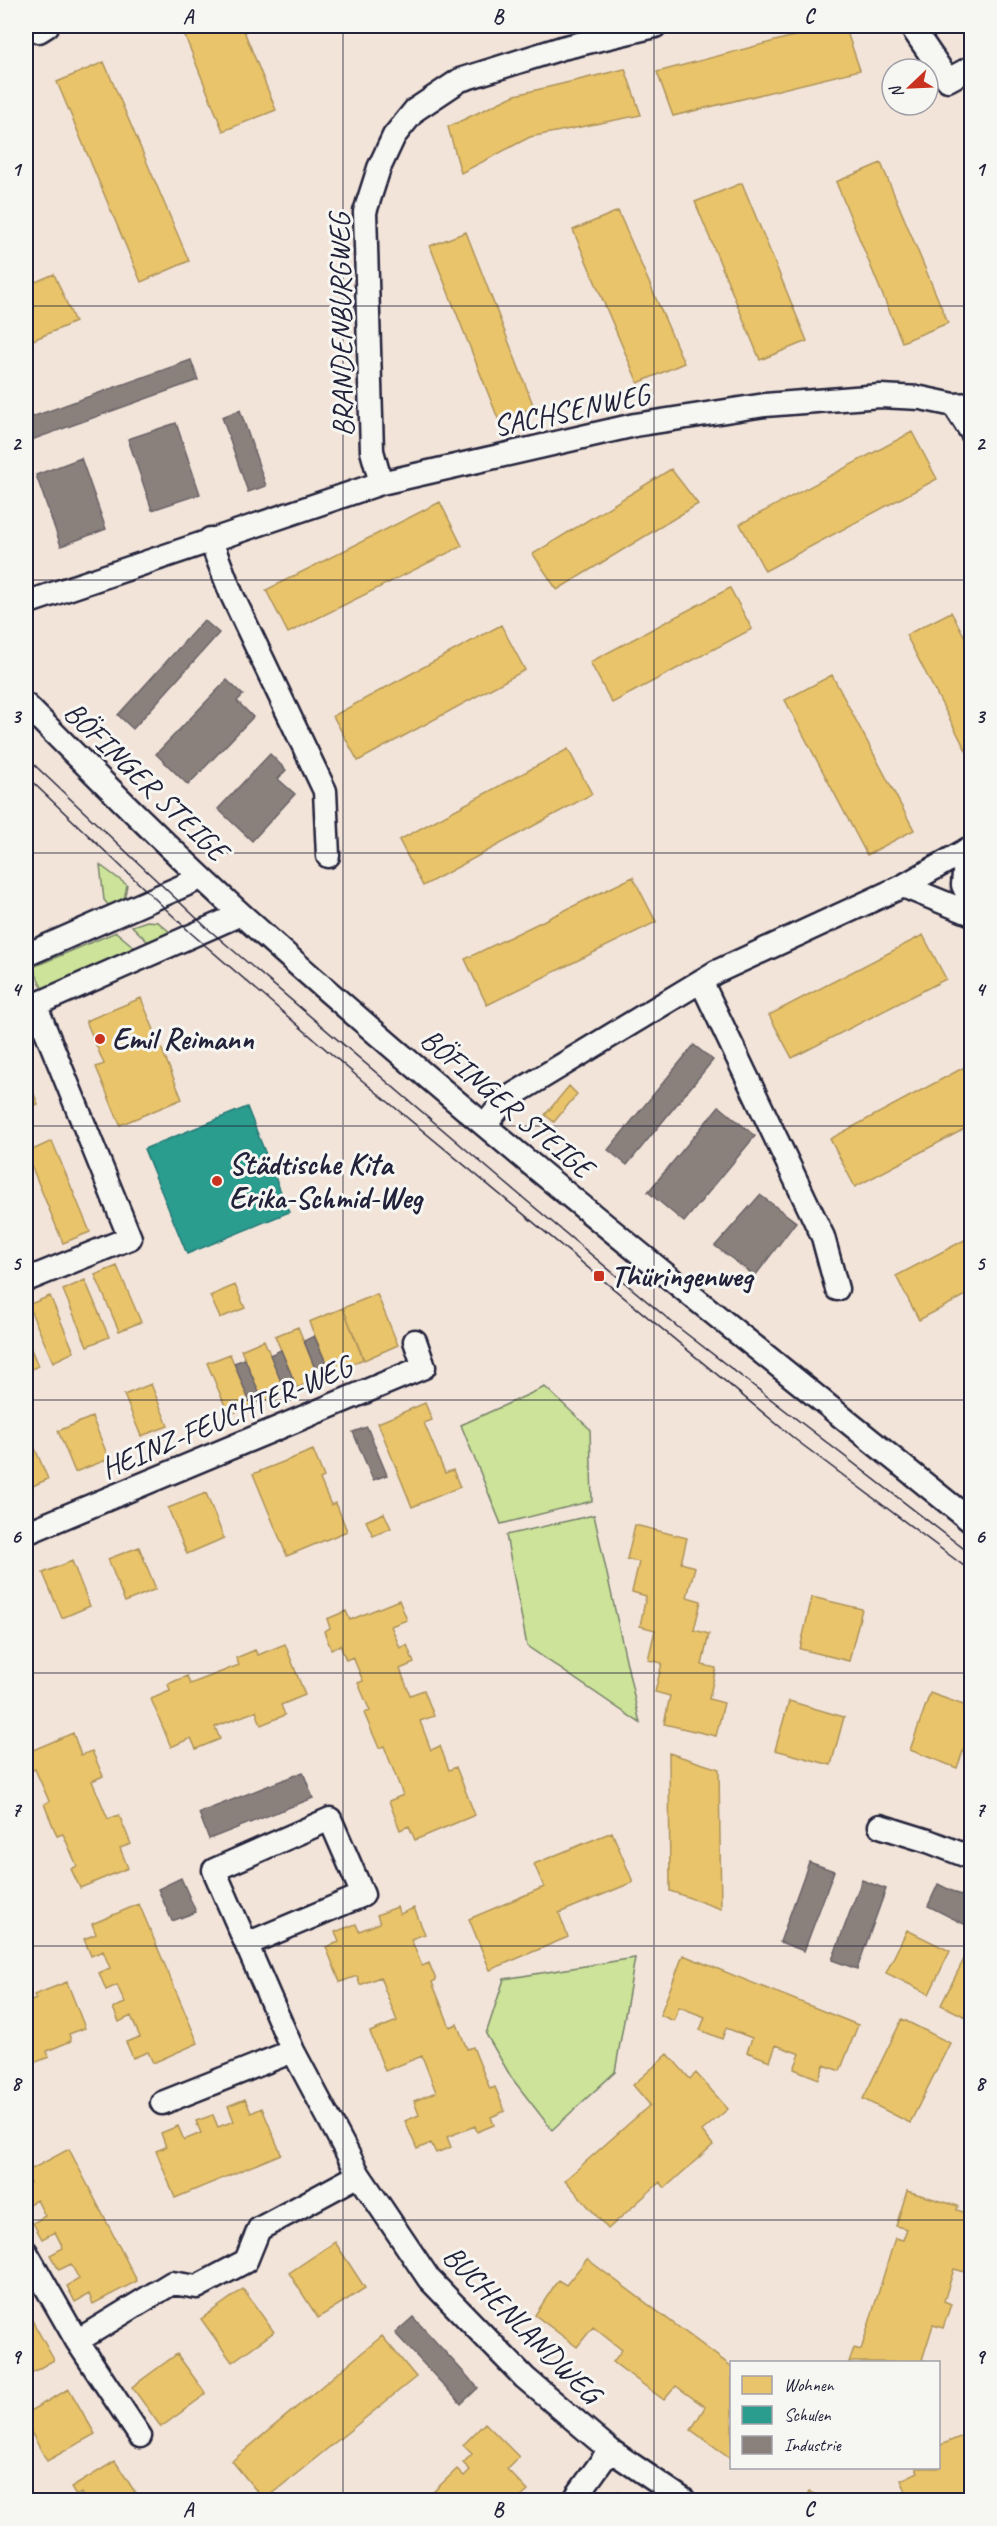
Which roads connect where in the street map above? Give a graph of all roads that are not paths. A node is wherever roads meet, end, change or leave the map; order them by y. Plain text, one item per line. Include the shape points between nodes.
1 (34, 26) edge
2 (46, 26) edge
3 (655, 26) edge
4 (911, 26) edge
5 (972, 67) edge
6 (963, 405) edge
7 (972, 433) edge
8 (381, 483) junction
9 (210, 539) junction
10 (26, 603) edge
11 (26, 705) edge
12 (969, 849) edge
13 (328, 856) dead end
14 (201, 878) junction
15 (903, 886) junction
16 (972, 904) edge
17 (241, 914) junction
18 (972, 914) edge
19 (26, 955) edge
20 (701, 981) junction
21 (30, 1007) edge
22 (485, 1125) junction
23 (26, 1280) edge
24 (837, 1289) dead end
25 (415, 1341) dead end
26 (972, 1522) edge
27 (26, 1533) edge
28 (880, 1826) dead end
29 (972, 1858) edge
30 (247, 1944) junction
31 (293, 2051) junction
32 (162, 2103) dead end
33 (358, 2175) junction
34 (26, 2252) edge
35 (77, 2341) junction
36 (140, 2436) dead end
37 (610, 2450) junction
38 (574, 2500) edge
39 (684, 2500) edge

1 - 2 street via 39,31
3 - 8 street, BRANDENBURGWEG via 562,48 460,80 415,110 394,136 365,212 372,452
4 - 5 street via 948,80
6 - 7 street, SACHSENWEG
6 - 8 street, SACHSENWEG via 880,396 765,405 635,425
8 - 9 street, SACHSENWEG
9 - 10 street, SACHSENWEG
9 - 13 street via 231,593 325,791
11 - 14 street, BÖFINGER STEIGE
12 - 15 street
12 - 16 street via 963,885
14 - 17 street, BÖFINGER STEIGE
14 - 19 street
15 - 18 street
15 - 20 street
17 - 21 street
17 - 22 street, BÖFINGER STEIGE
20 - 22 street via 506,1099
20 - 24 street via 823,1237
21 - 23 street via 130,1238
22 - 26 street, BÖFINGER STEIGE
25 - 27 street, HEINZ-FEUCHTER-WEG via 424,1367
28 - 29 street
30 - 30 street, BUCHENLANDWEG via 214,1870 330,1819 363,1895
30 - 31 street, BUCHENLANDWEG
31 - 32 street
31 - 33 street, BUCHENLANDWEG
33 - 35 street via 259,2229 246,2261 197,2287 172,2283
33 - 37 street, BUCHENLANDWEG via 429,2279 525,2378
34 - 35 street
35 - 36 street
37 - 38 street
37 - 39 street, BUCHENLANDWEG

